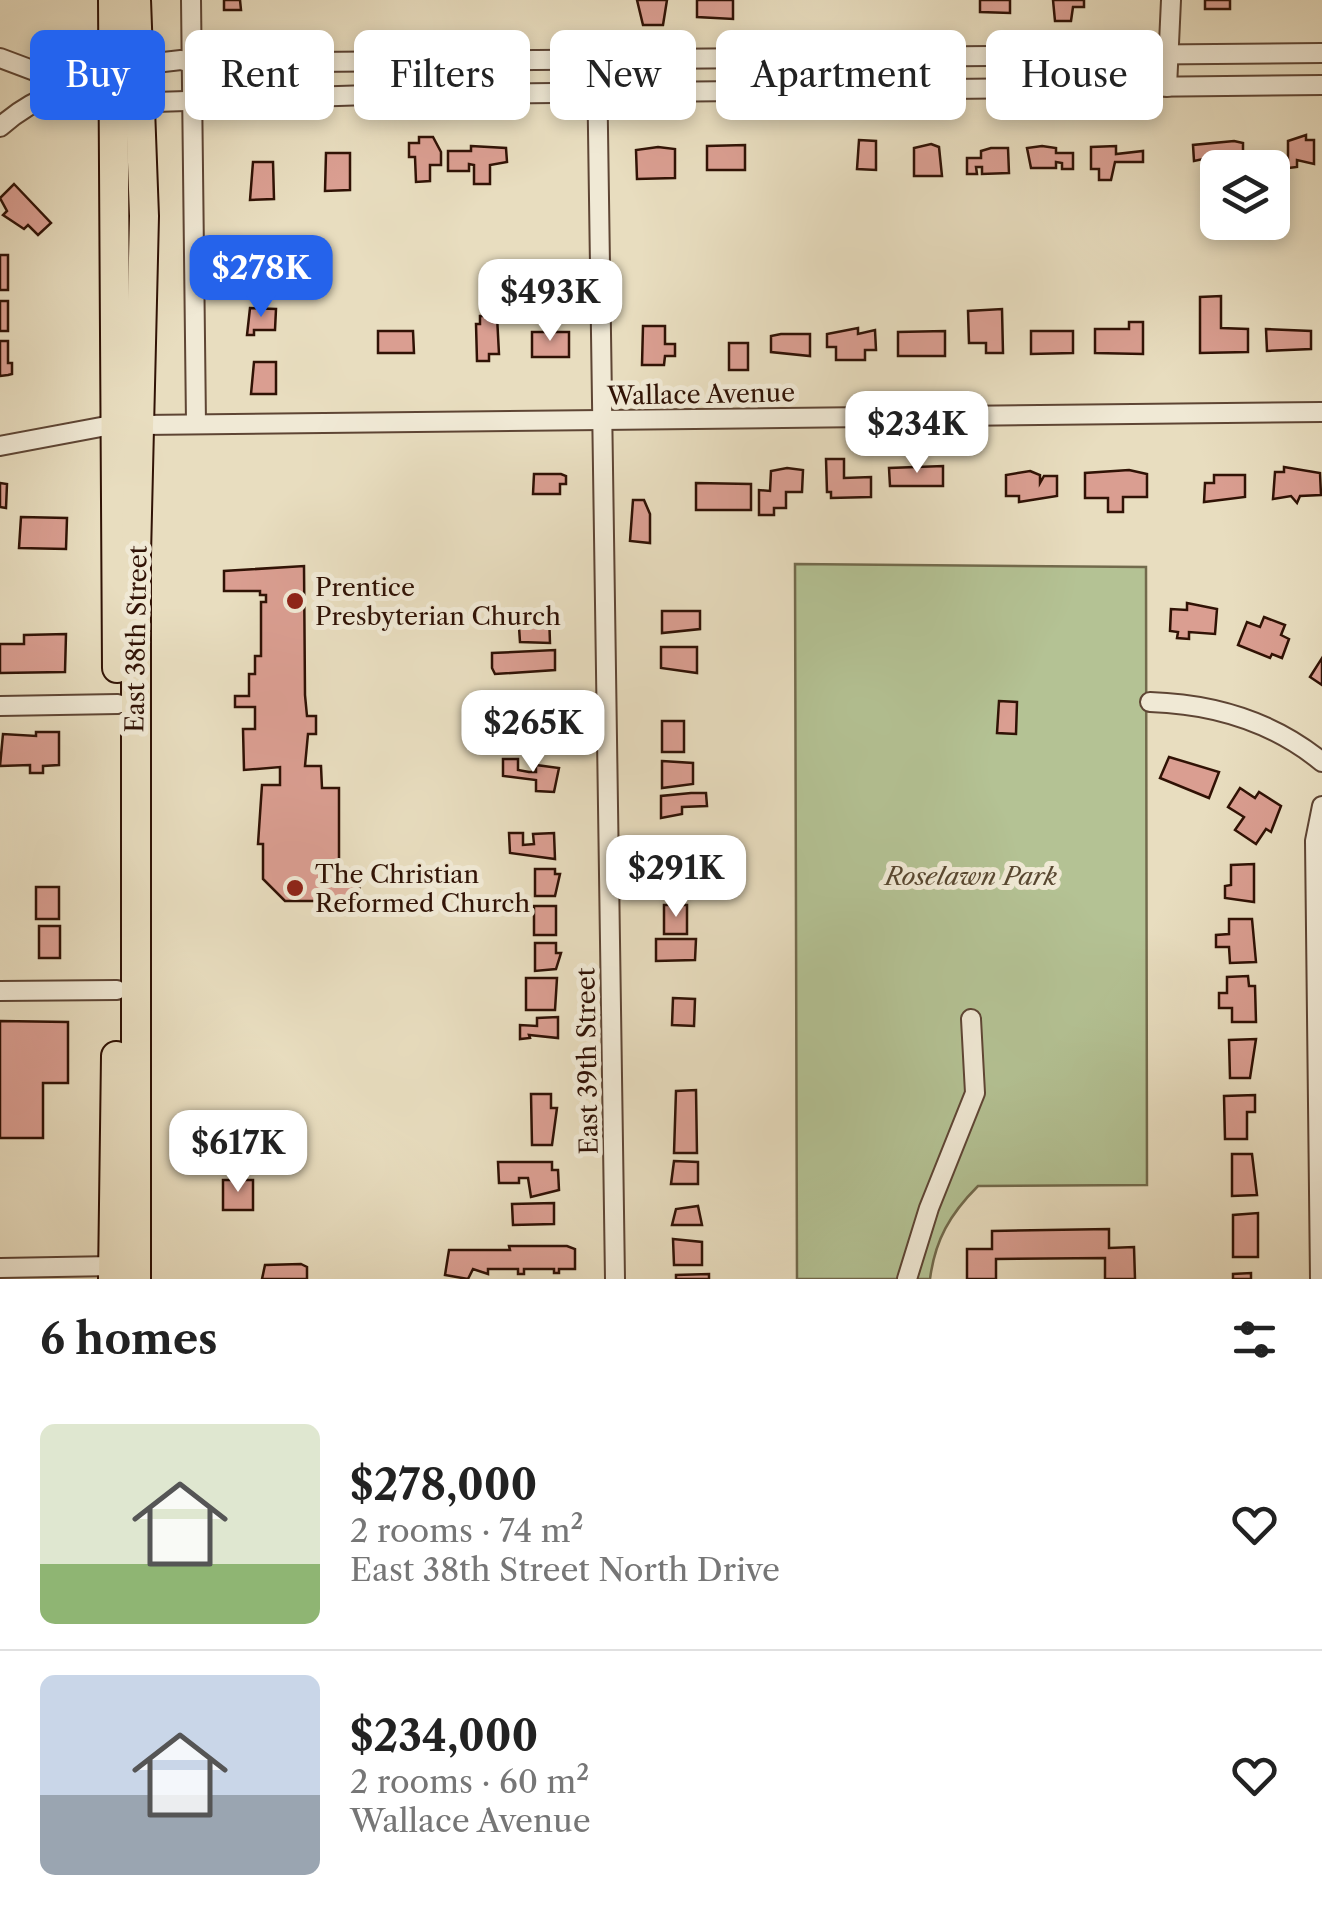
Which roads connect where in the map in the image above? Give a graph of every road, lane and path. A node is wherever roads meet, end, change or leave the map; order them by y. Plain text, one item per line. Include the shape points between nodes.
1 (113, 0) edge
2 (136, 0) edge
3 (191, 0) edge
4 (1171, 0) edge
5 (120, 30) edge
6 (134, 30) edge
7 (191, 30) edge
8 (1322, 53) edge
9 (1166, 54) junction
10 (0, 58) edge
11 (696, 61) edge
12 (550, 62) edge
13 (334, 63) edge
14 (30, 70) edge
15 (1322, 86) edge
16 (1167, 87) junction
17 (696, 93) edge
18 (550, 94) edge
19 (334, 97) edge
20 (30, 104) edge
21 (131, 120) edge
22 (193, 120) edge
23 (598, 120) edge
24 (0, 127) edge
25 (1322, 412) edge
26 (602, 420) junction
27 (196, 423) junction
28 (129, 424) junction
29 (0, 446) edge
30 (1150, 702) dead end
31 (118, 704) junction
32 (0, 706) edge
33 (1322, 762) edge
34 (1322, 806) edge
35 (0, 990) edge
36 (117, 990) junction
37 (971, 1018) dead end
38 (0, 1268) edge
39 (121, 1275) edge
40 (614, 1279) edge
41 (907, 1279) edge
42 (1320, 1279) edge

1 - 5 main road, East 38th Street
2 - 6 main road, East 38th Street
3 - 7 street
4 - 9 street
8 - 9 street
9 - 11 street
9 - 16 street
10 - 14 street
12 - 13 street
15 - 16 street
16 - 17 street
18 - 19 street
20 - 24 street
21 - 28 main road, East 38th Street
22 - 27 street
23 - 26 street, East 39th Street
25 - 26 street, Wallace Avenue
26 - 27 street, Wallace Avenue
26 - 40 street, East 39th Street
27 - 28 street, Wallace Avenue
28 - 29 street, Wallace Avenue
28 - 31 main road, East 38th Street
28 - 39 main road, East 38th Street via 136,575
30 - 33 street via 1239,716 1284,735
31 - 32 street
31 - 36 main road, East 38th Street
34 - 42 street via 1315,841
35 - 36 street
36 - 39 main road, East 38th Street
37 - 41 street via 976,1093
38 - 39 street

